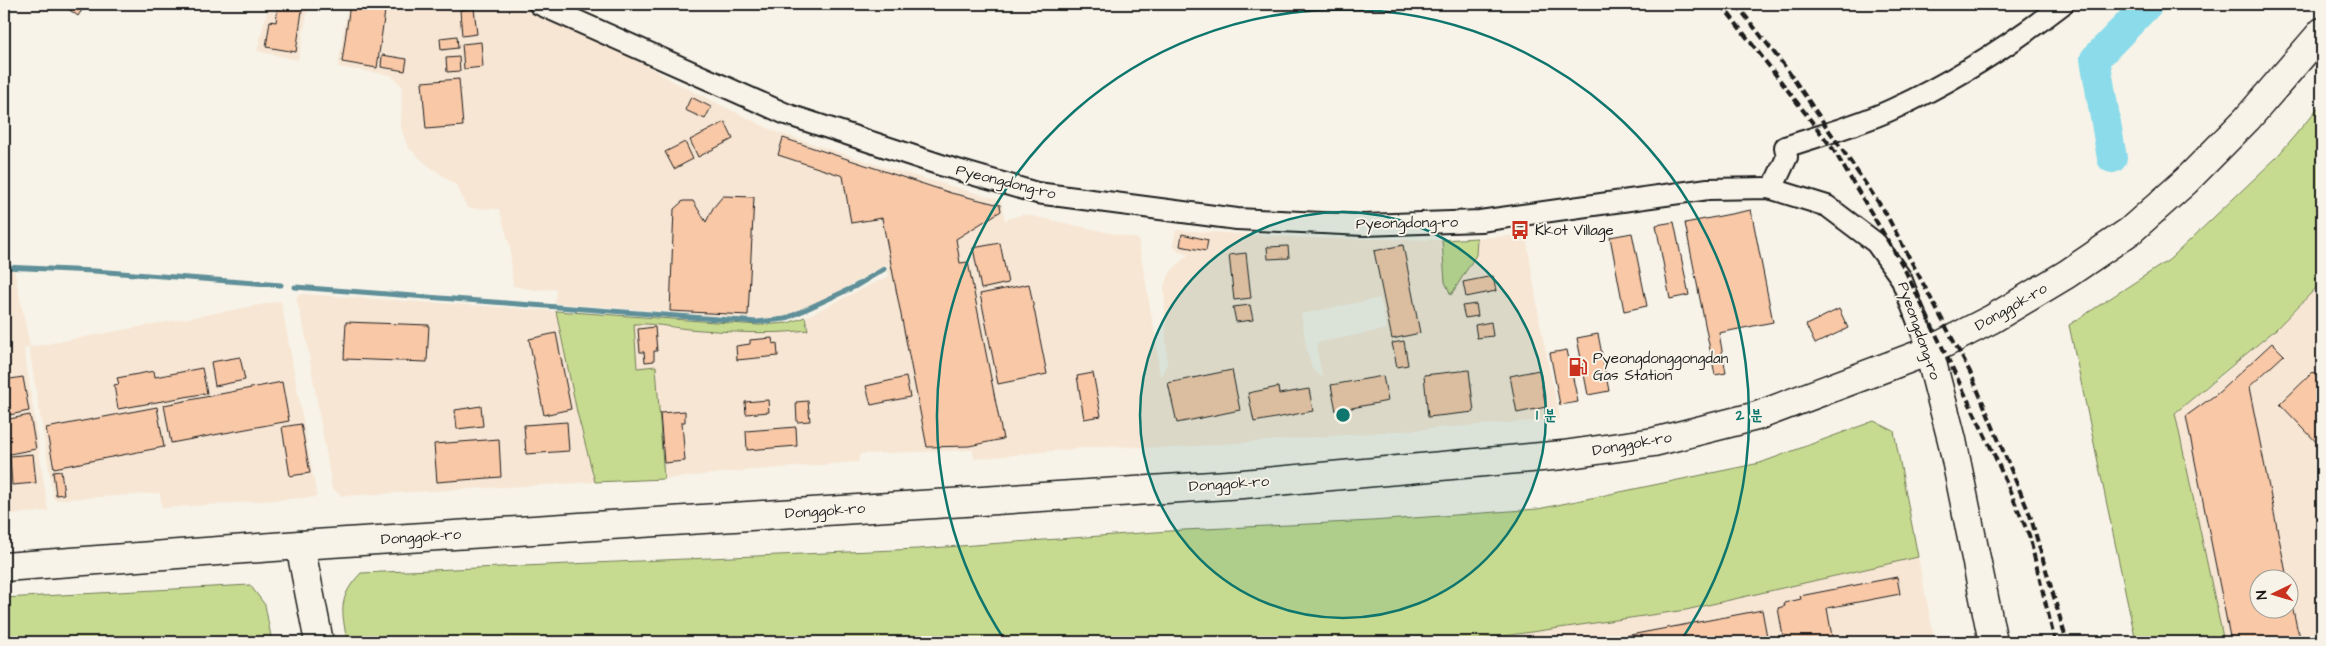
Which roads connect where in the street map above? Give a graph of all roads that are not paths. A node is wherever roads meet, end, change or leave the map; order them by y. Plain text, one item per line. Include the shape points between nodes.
1 (539, 4) edge
2 (2063, 4) edge
3 (2322, 32) edge
4 (1772, 189) junction
5 (1929, 351) junction
6 (300, 545) junction
7 (4, 567) edge
8 (319, 642) edge
9 (1993, 642) edge

1 - 4 street, Pyeongdong-ro via 786,114 1037,193 1237,220 1364,225 1480,221 1708,189
2 - 4 street via 2010,44 1928,92 1891,110 1785,147 1787,157
3 - 5 main road, Donggok-ro via 2247,120 2130,231 1992,319
4 - 5 street, Pyeongdong-ro via 1827,206 1876,243 1909,294
5 - 6 main road, Donggok-ro via 1757,416 1654,442 1563,455 1243,484
5 - 9 main road, Pyeongdong-ro via 1952,440
6 - 7 main road, Donggok-ro
6 - 8 main road

